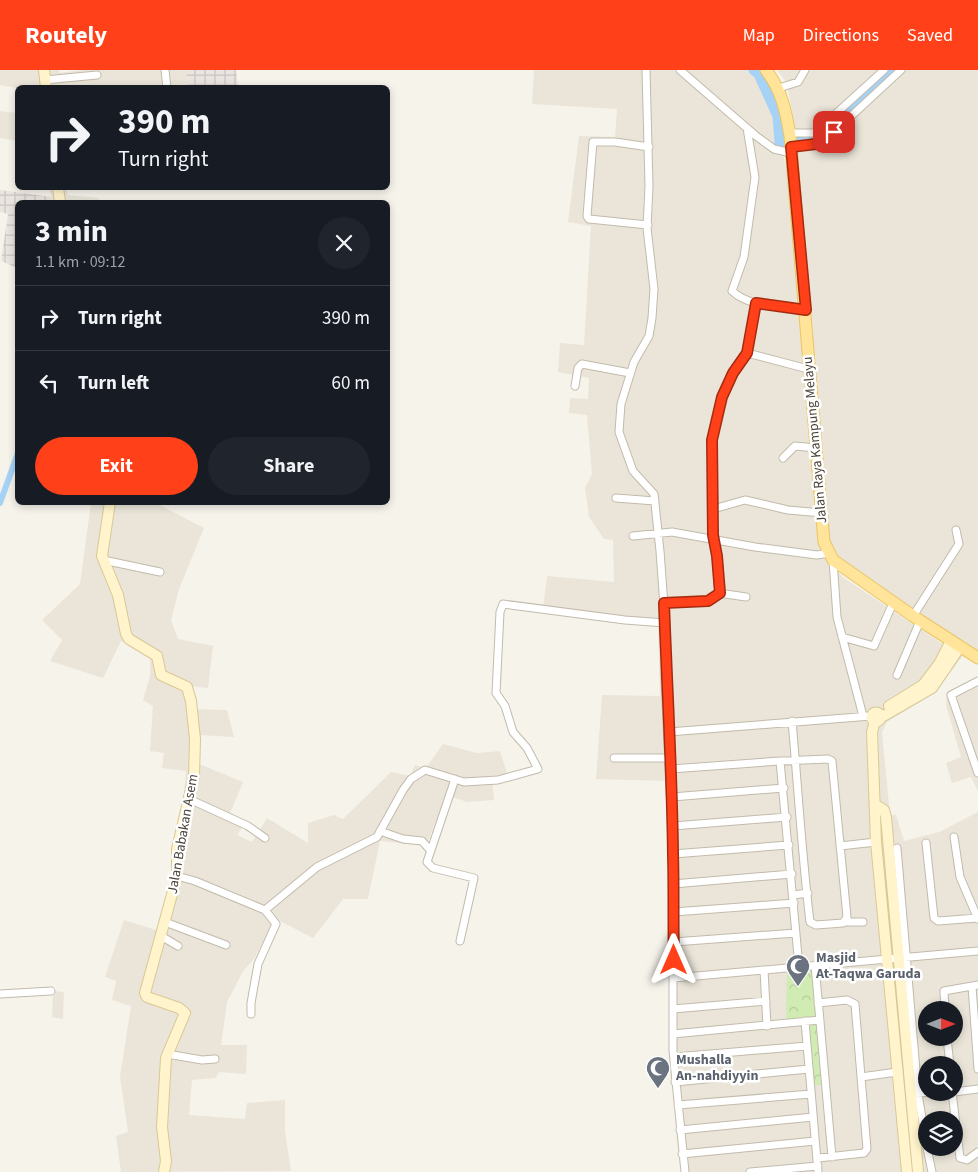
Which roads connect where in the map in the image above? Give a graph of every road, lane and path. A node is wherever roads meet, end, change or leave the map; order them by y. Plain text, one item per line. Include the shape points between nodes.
1 (165, 70) edge
2 (646, 70) edge
3 (680, 70) edge
4 (766, 70) edge
5 (805, 70) edge
6 (884, 70) edge
7 (901, 70) edge
8 (97, 75) dead end
9 (45, 79) edge
10 (167, 85) edge
11 (779, 88) junction
12 (747, 128) junction
13 (790, 143) junction
14 (649, 147) junction
15 (648, 225) junction
16 (756, 303) junction
17 (806, 310) junction
18 (747, 353) junction
19 (808, 369) junction
20 (630, 373) junction
21 (575, 386) dead end
22 (816, 448) junction
23 (783, 458) dead end
24 (616, 498) dead end
25 (654, 501) junction
26 (110, 505) edge
27 (713, 508) junction
28 (822, 513) junction
29 (956, 530) dead end
30 (657, 533) junction
31 (633, 536) dead end
32 (714, 540) junction
33 (831, 557) junction
34 (102, 560) junction
35 (160, 572) dead end
36 (720, 593) junction
37 (746, 597) dead end
38 (664, 603) junction
39 (893, 603) junction
40 (916, 619) junction
41 (665, 623) junction
42 (842, 638) junction
43 (955, 644) junction
44 (978, 658) edge
45 (897, 675) dead end
46 (978, 681) edge
47 (873, 717) junction
48 (792, 721) junction
49 (669, 732) junction
50 (614, 758) dead end
51 (670, 758) junction
52 (780, 761) junction
53 (796, 761) junction
54 (671, 770) junction
55 (978, 773) edge
56 (455, 779) junction
57 (784, 788) junction
58 (672, 797) junction
59 (189, 799) junction
60 (876, 805) junction
61 (787, 817) junction
62 (673, 826) junction
63 (380, 831) junction
64 (954, 837) dead end
65 (265, 838) dead end
66 (876, 842) junction
67 (926, 843) dead end
68 (789, 845) junction
69 (840, 846) junction
70 (897, 848) dead end
71 (430, 850) junction
72 (674, 854) junction
73 (792, 874) junction
74 (177, 876) junction
75 (673, 884) junction
76 (808, 893) junction
77 (794, 899) junction
78 (265, 910) junction
79 (674, 912) junction
80 (978, 918) edge
81 (165, 922) junction
82 (845, 922) junction
83 (862, 922) dead end
84 (796, 933) junction
85 (161, 936) junction
86 (460, 941) dead end
87 (674, 942) junction
88 (226, 945) dead end
89 (178, 946) dead end
90 (978, 951) edge
91 (903, 957) junction
92 (888, 958) junction
93 (815, 965) junction
94 (798, 967) junction
95 (764, 970) junction
96 (674, 978) junction
97 (975, 985) edge
98 (51, 991) dead end
99 (0, 994) edge
100 (766, 1001) junction
101 (945, 1001) edge
102 (818, 1002) junction
103 (673, 1009) junction
104 (251, 1014) dead end
105 (820, 1020) junction
106 (805, 1022) junction
107 (767, 1026) junction
108 (673, 1034) junction
109 (807, 1046) junction
110 (167, 1054) junction
111 (674, 1058) junction
112 (216, 1059) dead end
113 (978, 1069) edge
114 (809, 1070) junction
115 (897, 1072) junction
116 (860, 1077) junction
117 (675, 1082) junction
118 (978, 1089) edge
119 (963, 1091) edge
120 (900, 1093) junction
121 (914, 1093) junction
122 (918, 1093) edge
123 (811, 1094) junction
124 (954, 1101) edge
125 (678, 1105) junction
126 (918, 1111) edge
127 (813, 1117) junction
128 (680, 1130) junction
129 (815, 1141) junction
130 (978, 1152) edge
131 (682, 1154) junction
132 (929, 1156) edge
133 (832, 1157) junction
134 (818, 1166) edge
135 (164, 1172) edge
136 (685, 1172) edge
137 (750, 1172) edge
138 (907, 1172) edge
139 (918, 1172) edge
140 (932, 1172) edge

1 - 10 street
2 - 14 street
3 - 12 street
4 - 11 main road, Jalan Raya Kampung Melayu
5 - 11 street via 798,82
6 - 13 street via 819,129
7 - 13 street via 834,132 816,144
8 - 9 street
11 - 13 main road, Jalan Raya Kampung Melayu
12 - 13 street via 774,149
12 - 16 street via 755,177 744,257 732,291
13 - 17 main road, Jalan Raya Kampung Melayu
14 - 15 street
14 - 15 street via 593,142 587,216 589,220
15 - 20 street via 654,289 652,318 649,336 639,350
16 - 17 street
16 - 18 street
17 - 19 main road, Jalan Raya Kampung Melayu
18 - 19 street
18 - 27 street via 733,373 719,406 712,440
19 - 22 main road, Jalan Raya Kampung Melayu
20 - 21 street via 582,364 578,368
20 - 25 street via 621,404 619,432 633,471 652,492
22 - 23 street via 795,446
22 - 28 main road, Jalan Raya Kampung Melayu
24 - 25 street
25 - 30 street
26 - 34 street
27 - 28 street via 745,500 788,510
27 - 32 street
28 - 33 main road, Jalan Raya Kampung Melayu via 824,542
29 - 40 street via 959,544
30 - 31 street
30 - 32 street via 672,532
30 - 38 street
32 - 33 street
32 - 36 street
33 - 39 main road
33 - 42 street
34 - 35 street
34 - 59 street, Jalan Babakan Asem via 116,586 129,639 157,656 161,675 185,684 190,690 195,758
36 - 37 street
36 - 38 street via 708,601
38 - 41 street
39 - 40 main road
39 - 42 street via 874,646
40 - 43 main road
40 - 45 street
41 - 49 street
41 - 56 street via 503,604 496,693 505,706 513,732 527,748 538,769 498,780 464,782
42 - 47 street
43 - 44 main road
43 - 47 street via 923,685
46 - 55 street via 952,695
47 - 48 street
47 - 60 street
48 - 49 street
48 - 53 street
49 - 51 street
50 - 51 street
51 - 54 street
52 - 53 street
52 - 54 street
52 - 57 street
53 - 69 street via 832,760
53 - 76 street
54 - 58 street
56 - 63 street via 429,770 418,774 403,790
56 - 71 street
57 - 58 street
57 - 61 street
58 - 62 street
59 - 65 street via 248,826
59 - 74 street, Jalan Babakan Asem via 177,849
60 - 66 street
60 - 91 street via 884,810 886,817
61 - 62 street
61 - 68 street
62 - 72 street
63 - 71 street via 422,841
63 - 78 street via 377,837 318,866
64 - 80 street via 960,877
66 - 69 street
66 - 92 street
67 - 80 street via 934,918 938,921
68 - 72 street
68 - 73 street
69 - 82 street
70 - 91 street
71 - 86 street via 428,865 474,878
72 - 75 street
73 - 75 street
73 - 77 street
74 - 78 street
74 - 81 street, Jalan Babakan Asem
75 - 79 street
76 - 77 street
76 - 82 street via 812,924
77 - 79 street
77 - 84 street
78 - 104 street via 276,924 258,964
79 - 87 street
81 - 85 street, Jalan Babakan Asem
81 - 88 street
82 - 83 street
84 - 87 street
84 - 94 street
85 - 89 street
85 - 110 street, Jalan Babakan Asem via 145,995 185,1013
87 - 96 street
90 - 91 street
91 - 92 street
91 - 121 street
92 - 93 street
92 - 115 street
93 - 94 street
93 - 102 street
94 - 95 street
95 - 96 street
95 - 100 street
96 - 103 street
97 - 101 street via 944,991
97 - 113 street
98 - 99 street
100 - 103 street
100 - 107 street
102 - 105 street
102 - 116 street via 847,1000 855,1004
103 - 108 street
105 - 106 street
105 - 133 street
106 - 107 street
106 - 109 street
107 - 108 street
108 - 111 street
109 - 111 street
109 - 114 street
110 - 112 street
110 - 135 street, Jalan Babakan Asem via 162,1127
111 - 117 street
114 - 117 street
114 - 123 street
115 - 116 street
115 - 120 street
116 - 133 street via 867,1152
117 - 125 street
118 - 119 street
120 - 121 street
120 - 138 street
121 - 122 street
121 - 126 street
121 - 139 street
123 - 125 street
123 - 127 street
124 - 130 street via 960,1158 967,1160
125 - 128 street
127 - 128 street
127 - 129 street
128 - 131 street
129 - 131 street
129 - 134 street
131 - 136 street
132 - 140 street
133 - 134 street
134 - 137 street

